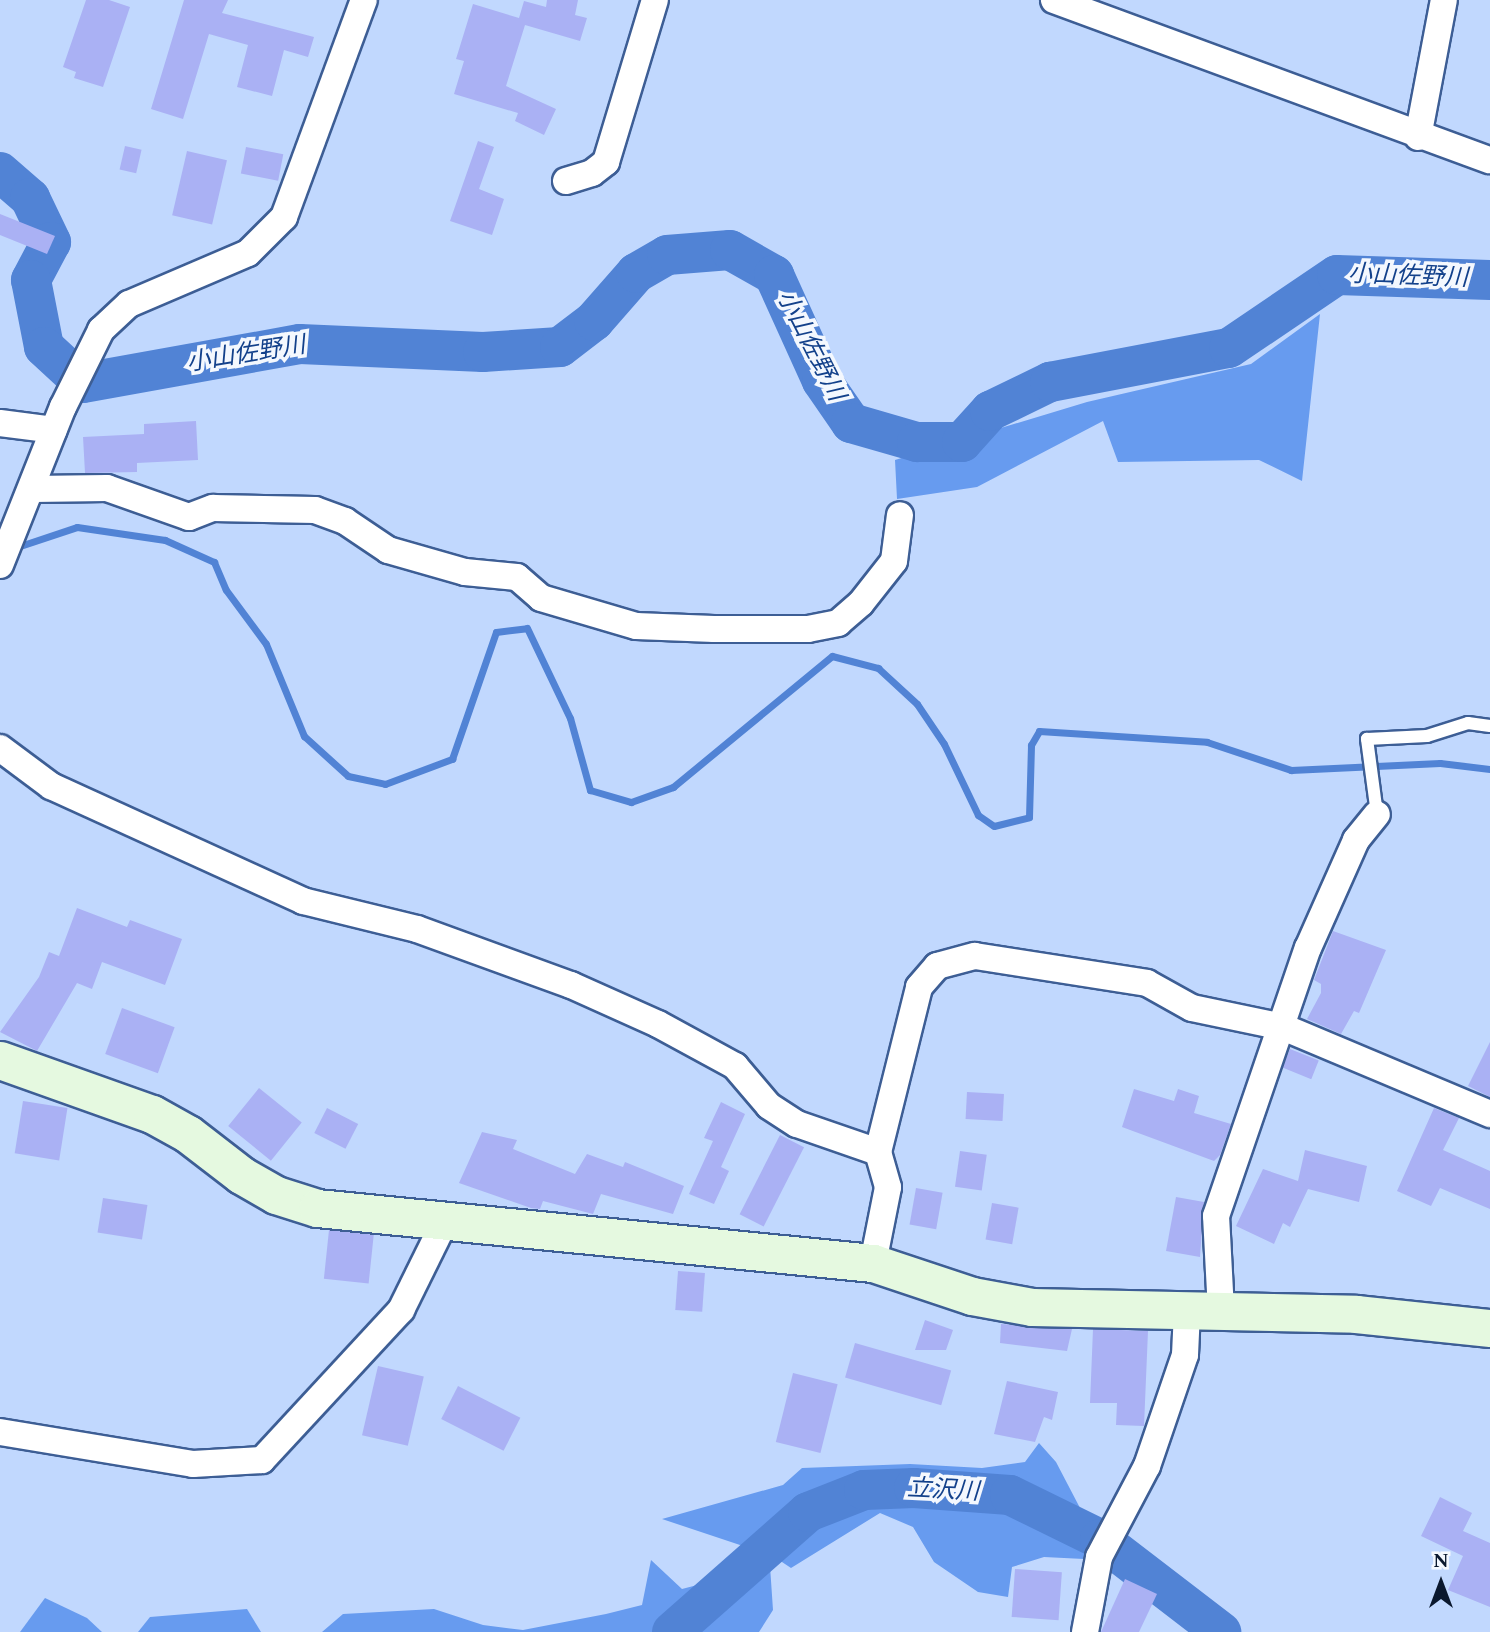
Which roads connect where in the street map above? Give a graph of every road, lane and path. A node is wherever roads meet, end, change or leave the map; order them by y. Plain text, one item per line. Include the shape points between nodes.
1 (364, 0) edge
2 (655, 0) edge
3 (1054, 0) edge
4 (1444, 0) edge
5 (1418, 137) junction
6 (1490, 160) edge
7 (566, 181) dead end
8 (59, 418) junction
9 (0, 423) edge
10 (33, 489) junction
11 (900, 516) dead end
12 (0, 565) edge
13 (1490, 726) edge
14 (0, 748) edge
15 (1377, 814) joint
16 (1283, 1027) junction
17 (0, 1060) edge
18 (1490, 1114) edge
19 (878, 1152) junction
20 (445, 1221) junction
21 (873, 1264) junction
22 (1204, 1311) junction
23 (1490, 1328) edge
24 (0, 1432) edge
25 (1085, 1632) edge

1 - 8 street via 284,217 248,253 129,304 87,351
2 - 7 street via 606,162 592,173
3 - 5 street
4 - 5 street
5 - 6 street
8 - 9 street
8 - 10 street
10 - 11 street via 107,488 189,517 213,508 315,510 345,522 388,550 465,572 517,577 541,597 589,612 636,626 714,629 808,629 838,623 861,603 894,561
10 - 12 street
13 - 15 lane via 1468,723 1427,736 1367,739
14 - 19 street via 51,786 303,901 417,929 570,985 658,1024 735,1066 769,1106 797,1125
15 - 16 street via 1356,840 1308,948
16 - 18 street
16 - 19 street via 1192,1008 1146,983 975,956 937,967 919,987
16 - 22 street via 1216,1216
17 - 20 street via 152,1114 276,1195 317,1208
19 - 21 street via 887,1187
20 - 21 street
20 - 24 street via 401,1310 262,1460 193,1464
21 - 22 street via 972,1296 1032,1307
22 - 23 street via 1356,1314
22 - 25 street via 1147,1466 1099,1558

